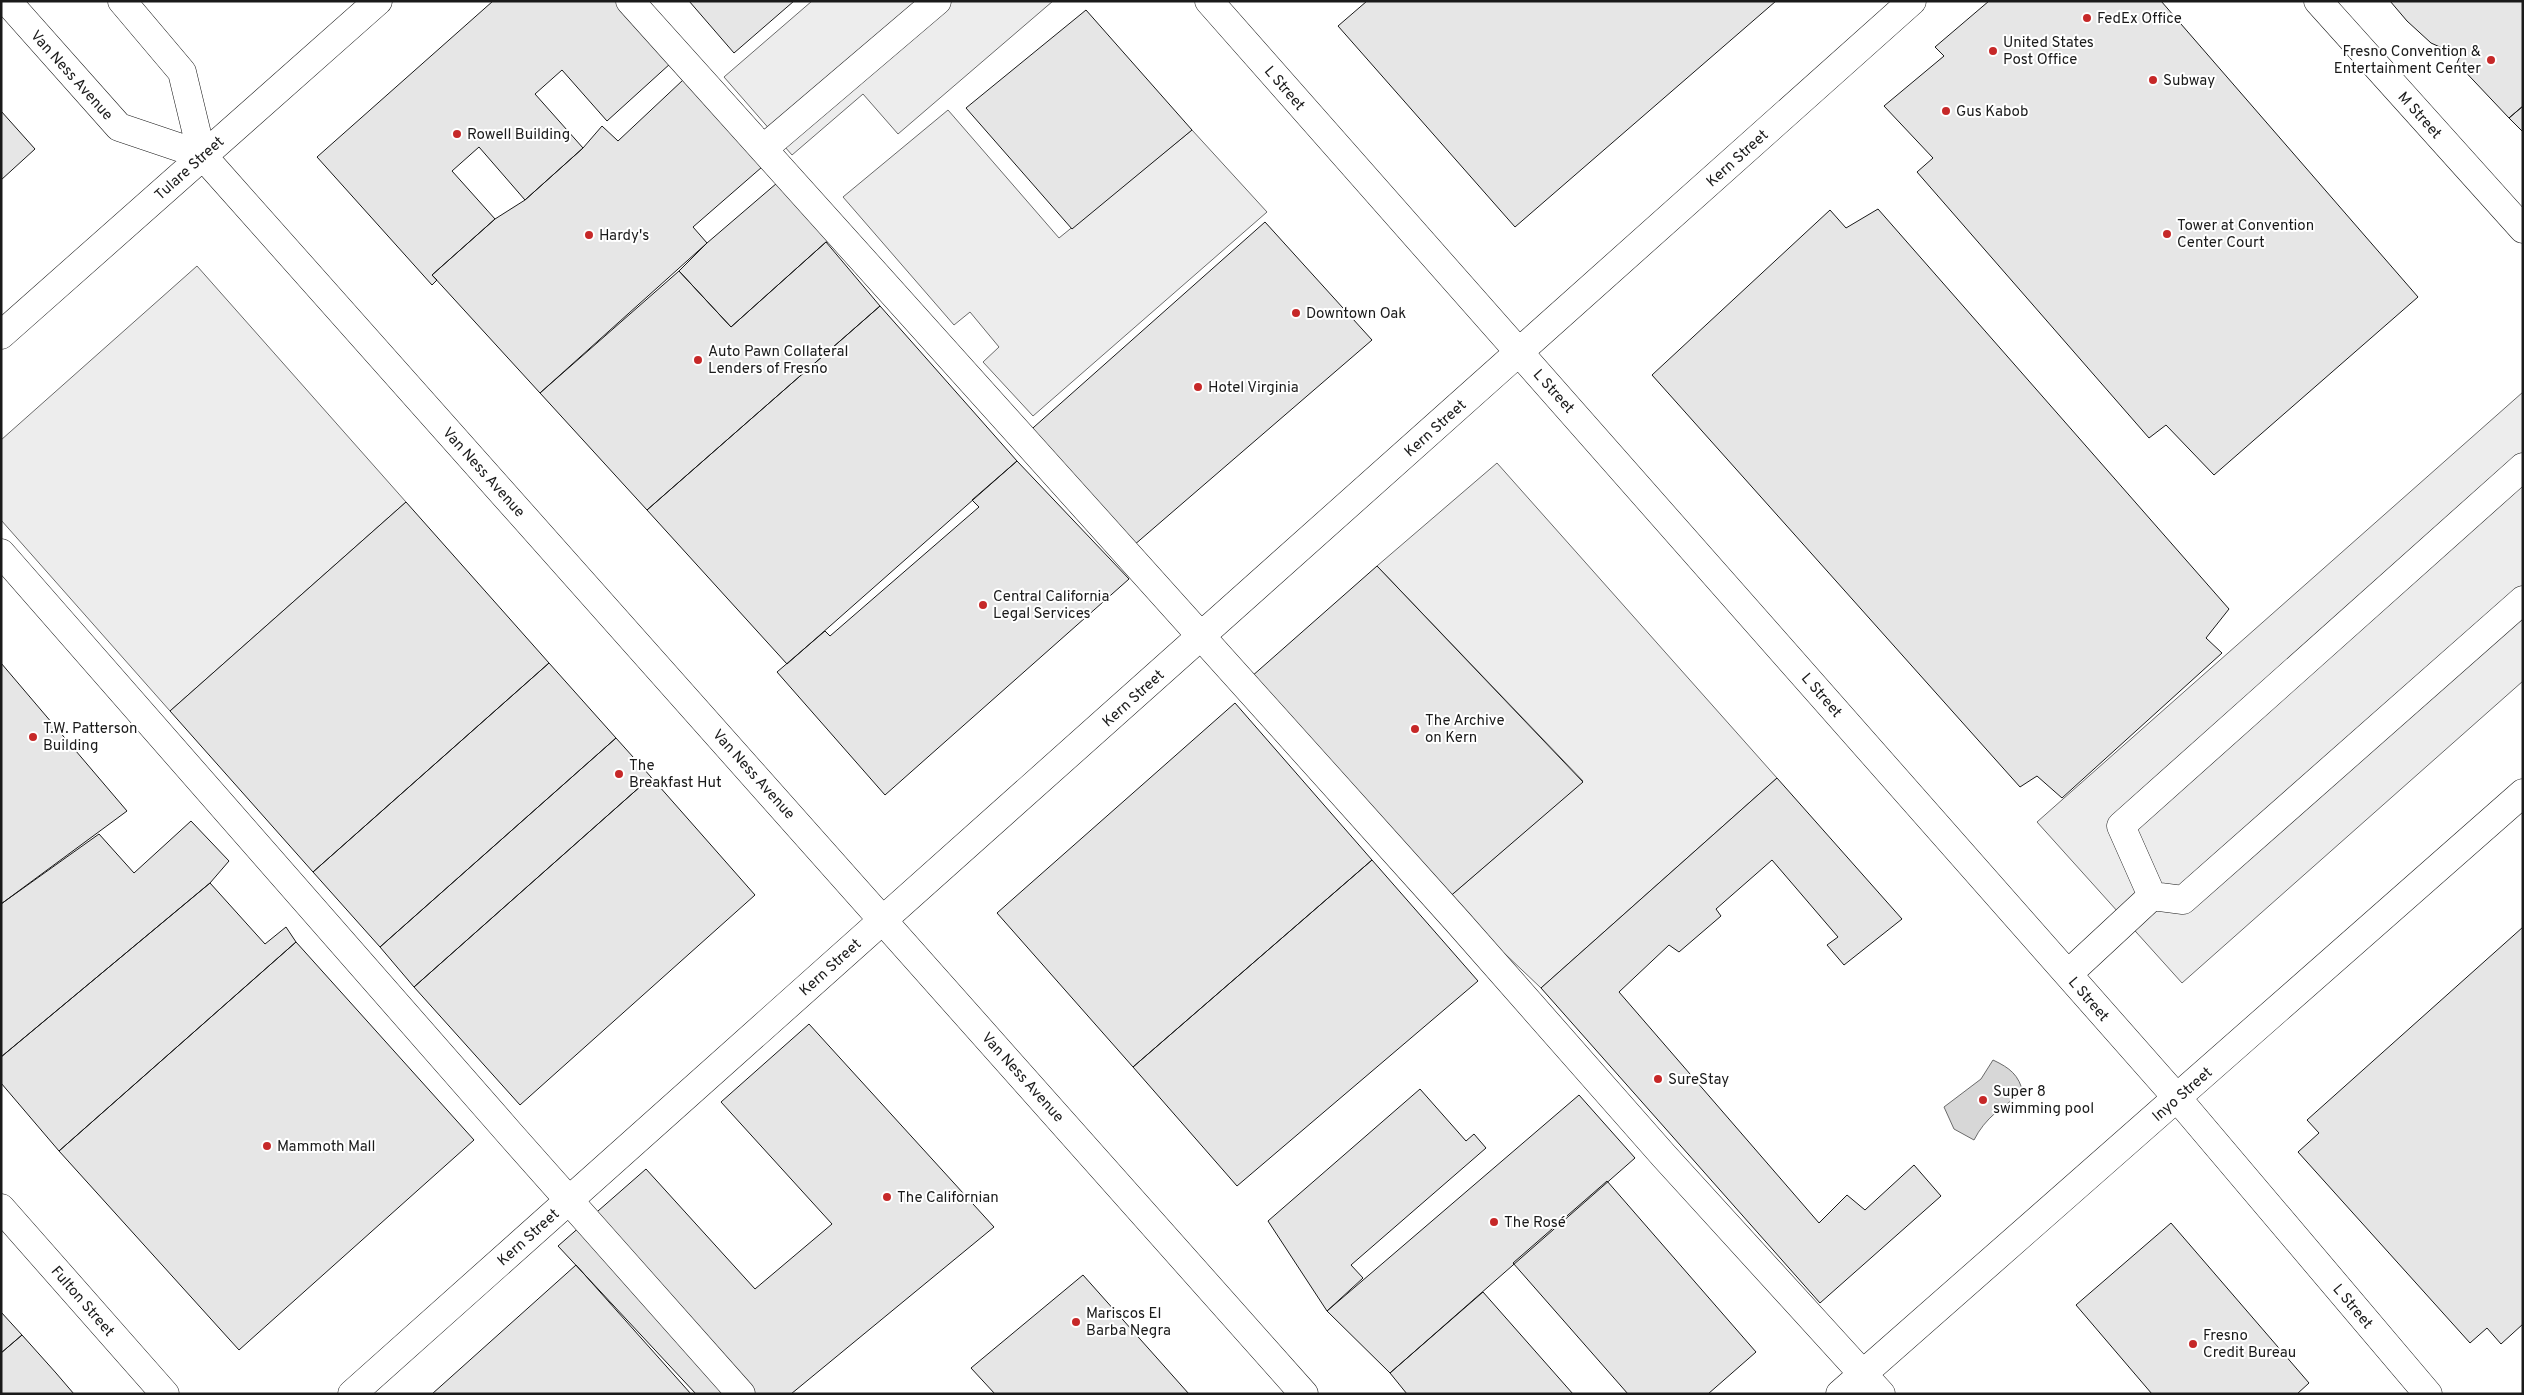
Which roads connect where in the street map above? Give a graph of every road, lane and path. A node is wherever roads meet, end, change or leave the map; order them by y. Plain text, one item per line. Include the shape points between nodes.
1 (7, 1) edge
2 (122, 1) edge
3 (378, 1) edge
4 (630, 1) edge
5 (937, 1) edge
6 (1209, 1) edge
7 (1912, 1) edge
8 (2318, 1) edge
9 (763, 149) junction
10 (202, 155) junction
11 (2523, 229) edge
12 (1, 335) edge
13 (1519, 353) junction
14 (2523, 467) edge
15 (1, 553) edge
16 (2523, 600) edge
17 (1202, 636) junction
18 (2523, 794) edge
19 (2152, 896) junction
20 (884, 920) junction
21 (2068, 974) junction
22 (2178, 1099) junction
23 (570, 1200) junction
24 (1, 1208) edge
25 (1872, 1384) edge
26 (166, 1394) edge
27 (352, 1394) edge
28 (741, 1394) edge
29 (1304, 1394) edge
30 (1840, 1394) edge
31 (2428, 1394) edge

1 - 10 street, Van Ness Avenue via 119,127
2 - 10 street, Van Ness Avenue via 182,72
3 - 10 street, Tulare Street
4 - 9 street
5 - 9 street
6 - 13 street, L Street
7 - 13 street, Kern Street
8 - 11 street, M Street
9 - 17 street
10 - 12 street, Tulare Street
10 - 20 street, Van Ness Avenue
13 - 17 street, Kern Street
13 - 21 street, L Street
14 - 19 street via 2121,826
15 - 23 street
16 - 19 street via 2183,900
17 - 20 street, Kern Street
17 - 25 street via 1664,1156
18 - 22 street, Inyo Street
19 - 21 street
20 - 23 street, Kern Street
20 - 29 street, Van Ness Avenue
21 - 22 street, L Street
22 - 25 street, Inyo Street
22 - 31 street, L Street
23 - 27 street, Kern Street
23 - 28 street
24 - 26 street, Fulton Street
25 - 30 street, Inyo Street

